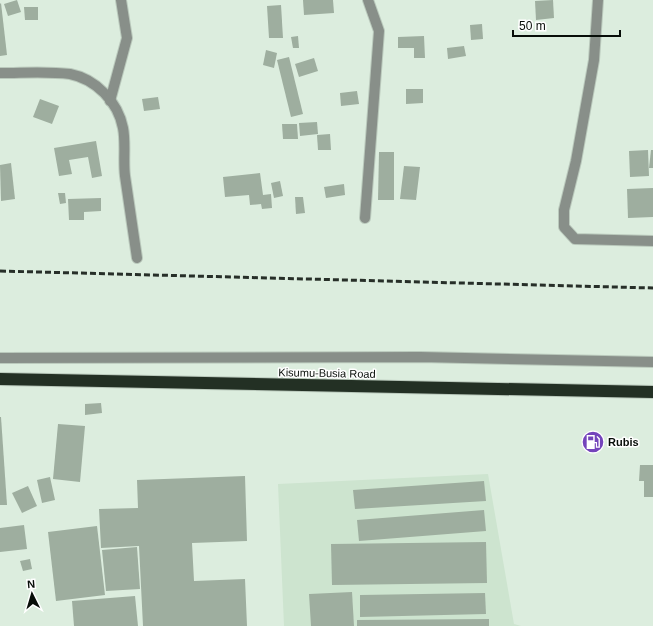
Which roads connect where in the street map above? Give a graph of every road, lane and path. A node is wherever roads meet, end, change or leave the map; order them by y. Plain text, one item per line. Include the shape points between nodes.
1 (121, 0) edge
2 (368, 0) edge
3 (598, 0) edge
4 (0, 73) edge
5 (110, 101) junction
6 (365, 218) dead end
7 (653, 241) edge
8 (138, 258) dead end
9 (0, 358) edge
10 (653, 362) edge
11 (0, 379) edge
12 (653, 392) edge

1 - 5 street via 127,38
2 - 6 street via 379,31
3 - 7 street via 594,60 576,161 564,210 564,227 575,239
4 - 5 street via 71,74 97,86
5 - 8 street via 123,128 125,175
9 - 10 street via 420,357
11 - 12 highway, Kisumu-Busia Road

